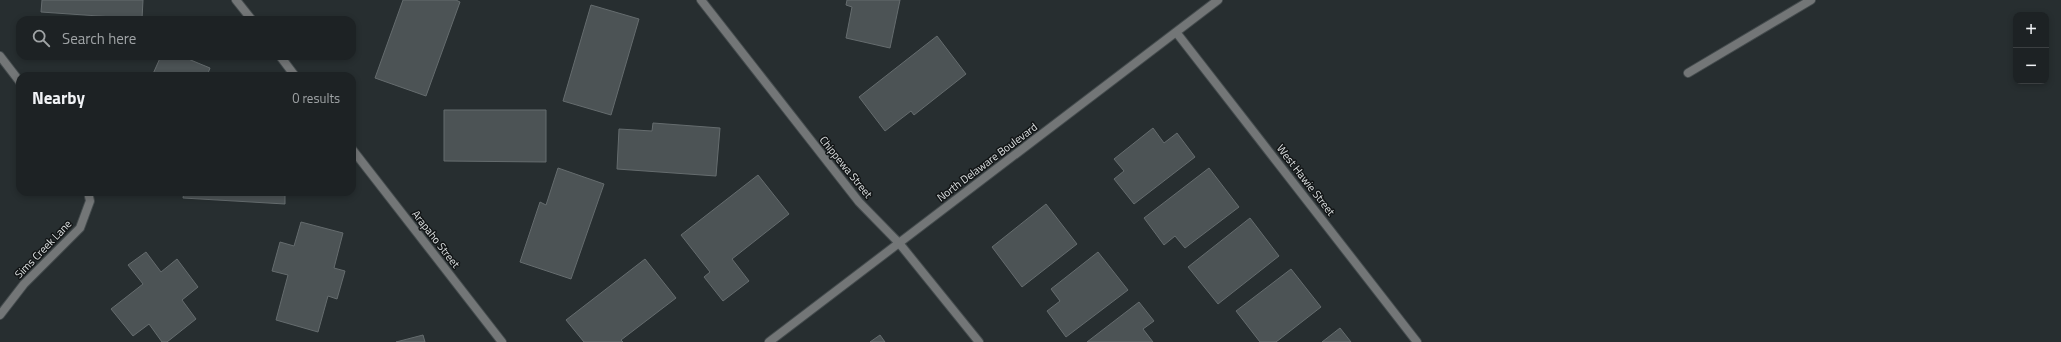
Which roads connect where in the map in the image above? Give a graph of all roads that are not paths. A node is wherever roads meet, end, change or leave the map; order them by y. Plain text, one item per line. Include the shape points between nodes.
1 (236, 0) edge
2 (701, 0) edge
3 (1218, 0) edge
4 (1811, 0) edge
5 (249, 16) edge
6 (1176, 32) junction
7 (0, 56) edge
8 (283, 60) edge
9 (292, 72) edge
10 (1688, 73) dead end
11 (16, 77) edge
12 (356, 154) edge
13 (89, 196) edge
14 (899, 243) junction
15 (0, 315) edge
16 (502, 342) edge
17 (769, 342) edge
18 (979, 342) edge
19 (1417, 342) edge

1 - 5 street
2 - 14 street, Chippewa Street via 859,202
3 - 6 street, North Delaware Boulevard
4 - 10 street
6 - 14 street, North Delaware Boulevard
6 - 19 street, West Hawie Street
7 - 11 street
8 - 9 street
12 - 16 street, Arapaho Street
13 - 15 street, Sims Creek Lane via 90,201 80,228 24,284
14 - 17 street, North Delaware Boulevard
14 - 18 street, Chippewa Street

